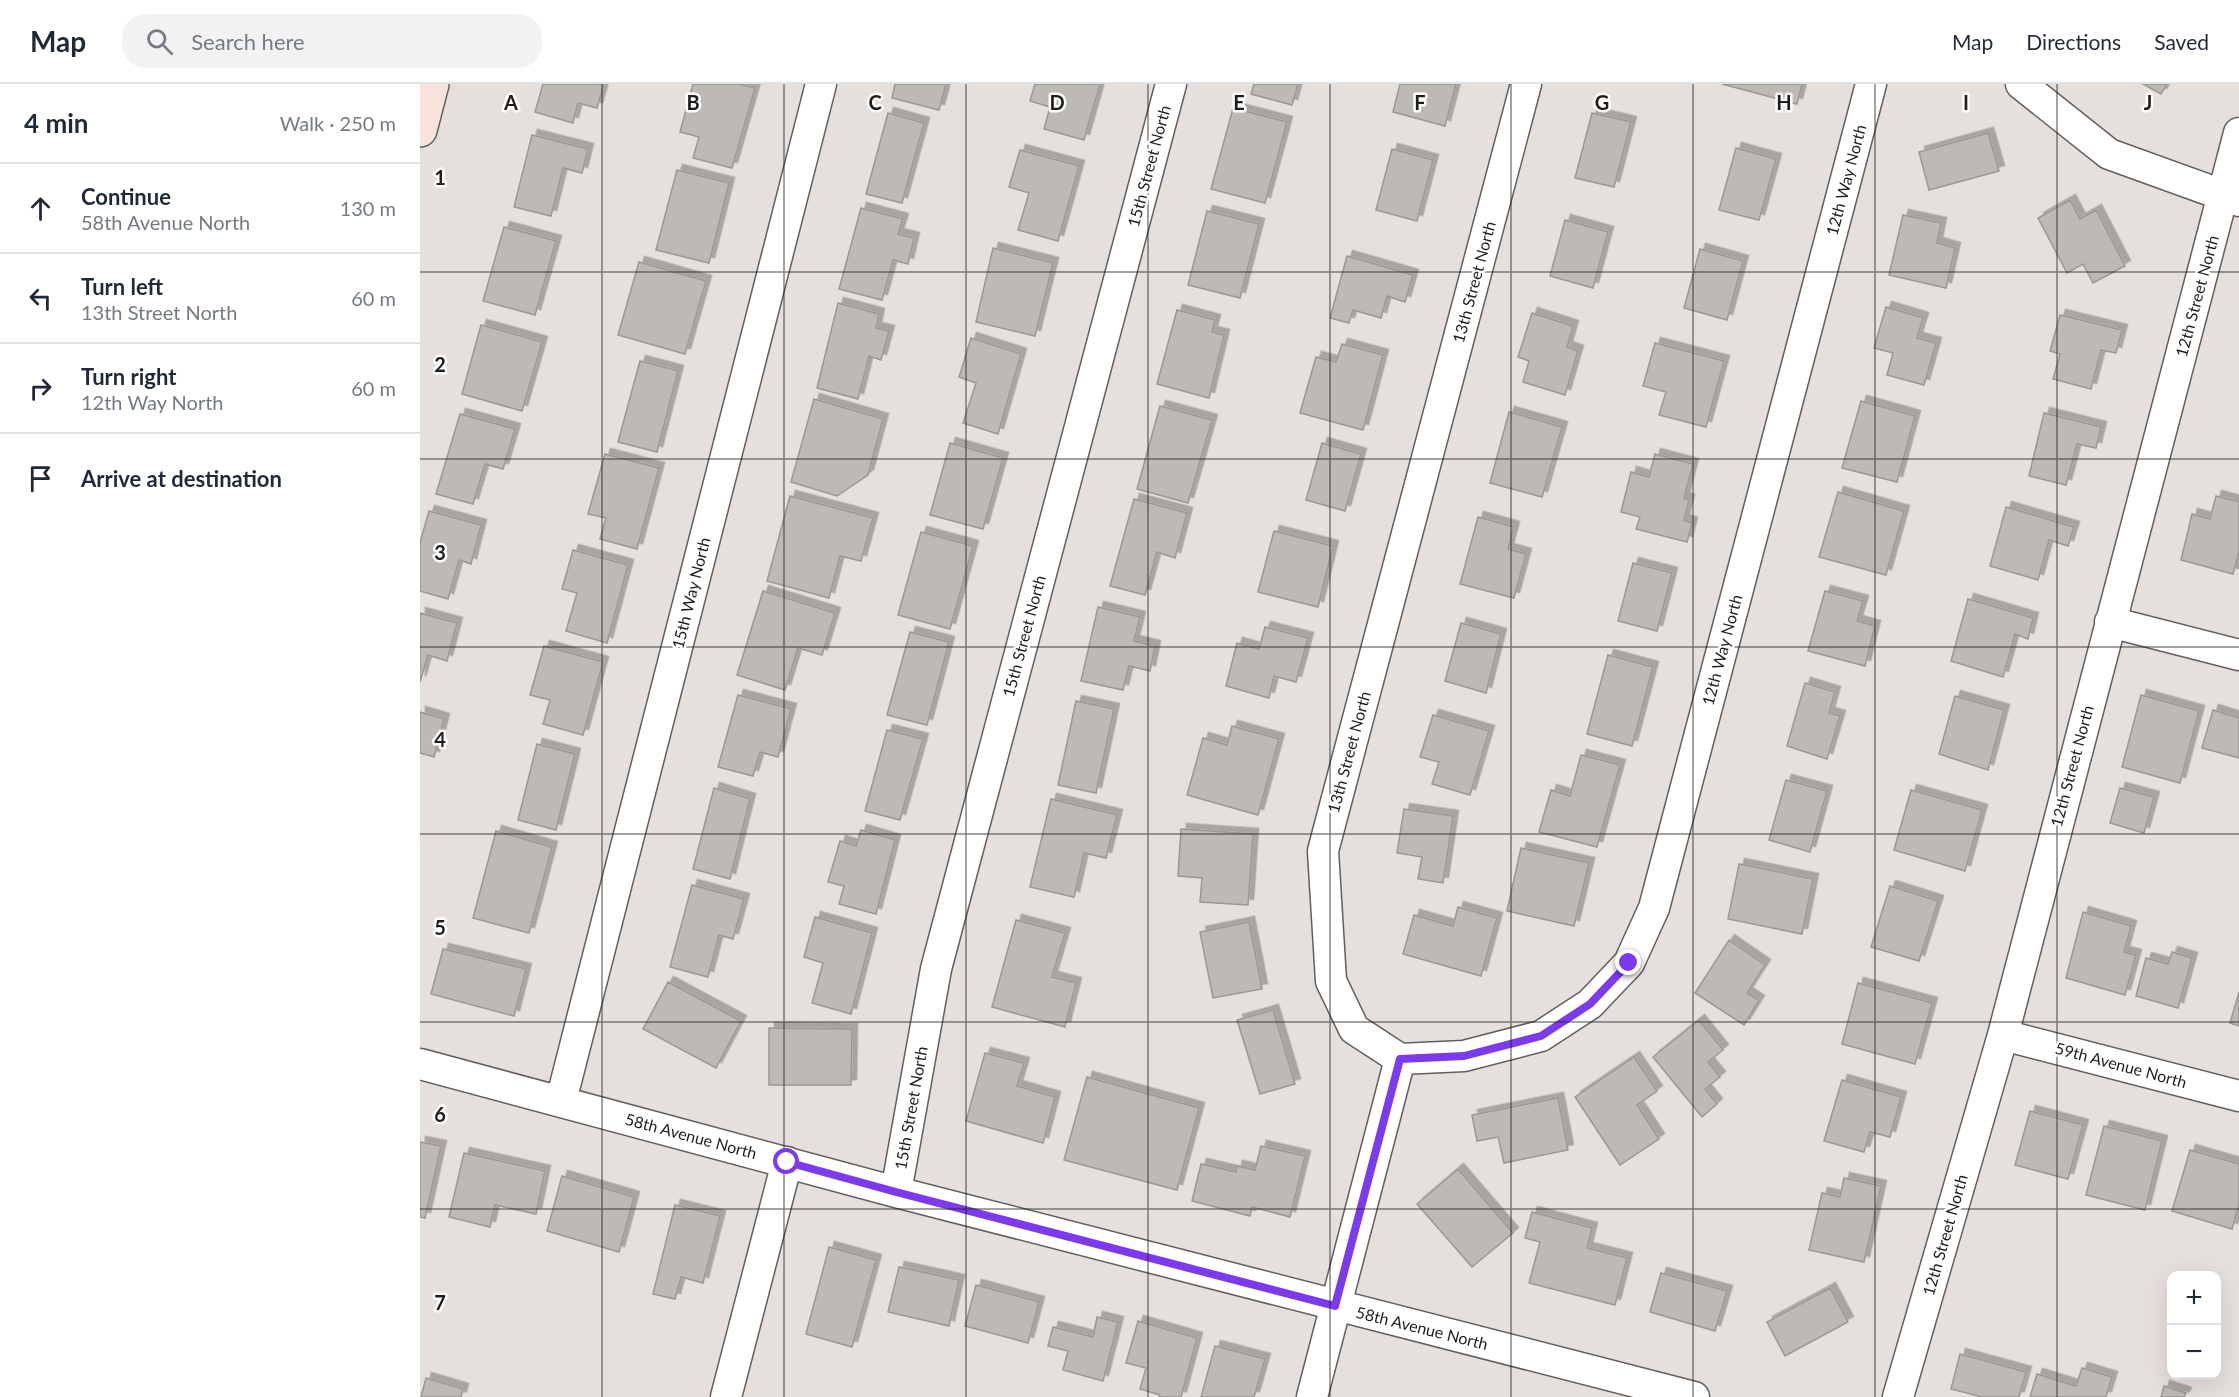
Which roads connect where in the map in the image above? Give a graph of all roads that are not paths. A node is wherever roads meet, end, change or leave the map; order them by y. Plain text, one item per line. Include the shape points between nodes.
1 (432, 84) edge
2 (821, 84) edge
3 (1171, 84) edge
4 (1526, 84) edge
5 (1872, 84) edge
6 (2021, 84) edge
7 (420, 130) edge
8 (2239, 133) edge
9 (2231, 199) edge
10 (2110, 622) junction
11 (2239, 655) edge
12 (2003, 1035) junction
13 (1400, 1059) junction
14 (420, 1064) edge
15 (2239, 1096) edge
16 (561, 1101) junction
17 (787, 1162) junction
18 (896, 1192) junction
19 (1335, 1306) junction
20 (726, 1397) edge
21 (1312, 1397) edge
22 (1694, 1397) edge
23 (1898, 1397) edge

1 - 7 street
2 - 16 street, 15th Way North
3 - 18 street, 15th Street North via 936,969
4 - 13 street, 13th Street North via 1323,851 1331,981 1354,1029
5 - 13 street, 12th Way North via 1654,908 1629,963 1590,1004 1541,1036 1464,1056
6 - 9 street via 2109,154
8 - 9 street, 12th Street North
9 - 10 street, 12th Street North
10 - 11 street
10 - 12 street, 12th Street North
12 - 15 street, 59th Avenue North
12 - 23 street, 12th Street North
13 - 19 street
14 - 16 street, 58th Avenue North
16 - 17 street, 58th Avenue North
17 - 18 street, 58th Avenue North
17 - 20 street
18 - 19 street, 58th Avenue North
19 - 21 street
19 - 22 street, 58th Avenue North

